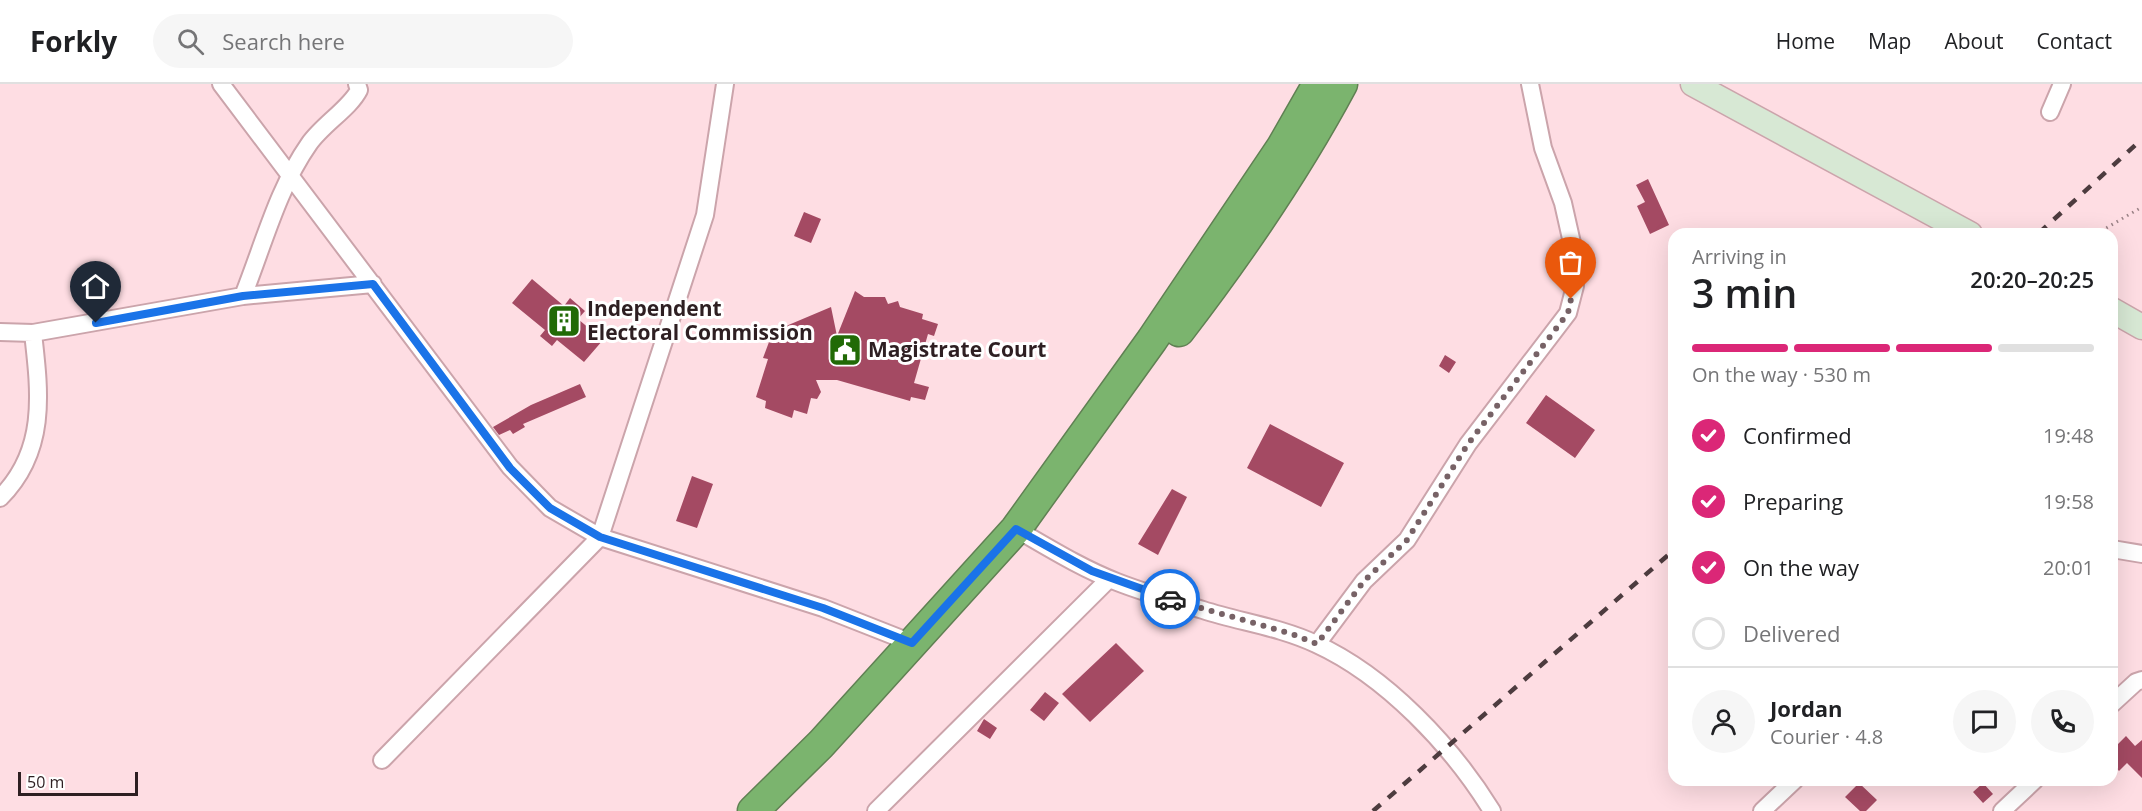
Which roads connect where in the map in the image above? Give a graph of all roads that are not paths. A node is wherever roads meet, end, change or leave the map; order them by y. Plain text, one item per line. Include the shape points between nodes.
1 (221, 84) edge
2 (357, 84) edge
3 (725, 84) edge
4 (1318, 84) edge
5 (1342, 84) edge
6 (1530, 84) edge
7 (1693, 84) edge
8 (2062, 84) edge
9 (2050, 112) dead end
10 (291, 174) junction
11 (1959, 228) edge
12 (373, 284) junction
13 (243, 296) junction
14 (2118, 313) edge
15 (2142, 327) edge
16 (0, 332) edge
17 (33, 333) junction
18 (1052, 481) junction
19 (0, 498) edge
20 (1016, 529) junction
21 (600, 537) junction
22 (2118, 550) edge
23 (2142, 554) edge
24 (1109, 579) junction
25 (912, 643) junction
26 (1317, 644) junction
27 (2142, 680) edge
28 (2118, 698) edge
29 (382, 760) dead end
30 (1789, 786) edge
31 (2029, 786) edge
32 (753, 811) edge
33 (876, 811) edge
34 (1492, 811) edge
35 (1762, 811) edge
36 (2002, 811) edge

1 - 10 street
2 - 10 street via 356,97 310,143
3 - 21 street via 705,214
4 - 18 highway via 1282,147
5 - 18 highway via 1220,278 1111,421
6 - 26 street via 1543,148 1563,203 1572,243 1575,286 1568,313 1468,444 1407,540 1364,581
7 - 11 main road
8 - 9 street
10 - 12 street
10 - 13 street
12 - 13 street
12 - 21 street via 510,468 550,508
13 - 17 street
14 - 15 main road
16 - 17 street
17 - 19 street via 39,382 34,443 26,464
18 - 20 highway
20 - 24 street
20 - 25 highway
21 - 25 street via 823,608
21 - 29 street
22 - 23 street
24 - 26 street
24 - 33 street
25 - 32 highway via 821,744
26 - 34 street via 1358,667 1394,695 1444,749
27 - 28 street
30 - 35 street
31 - 36 street

